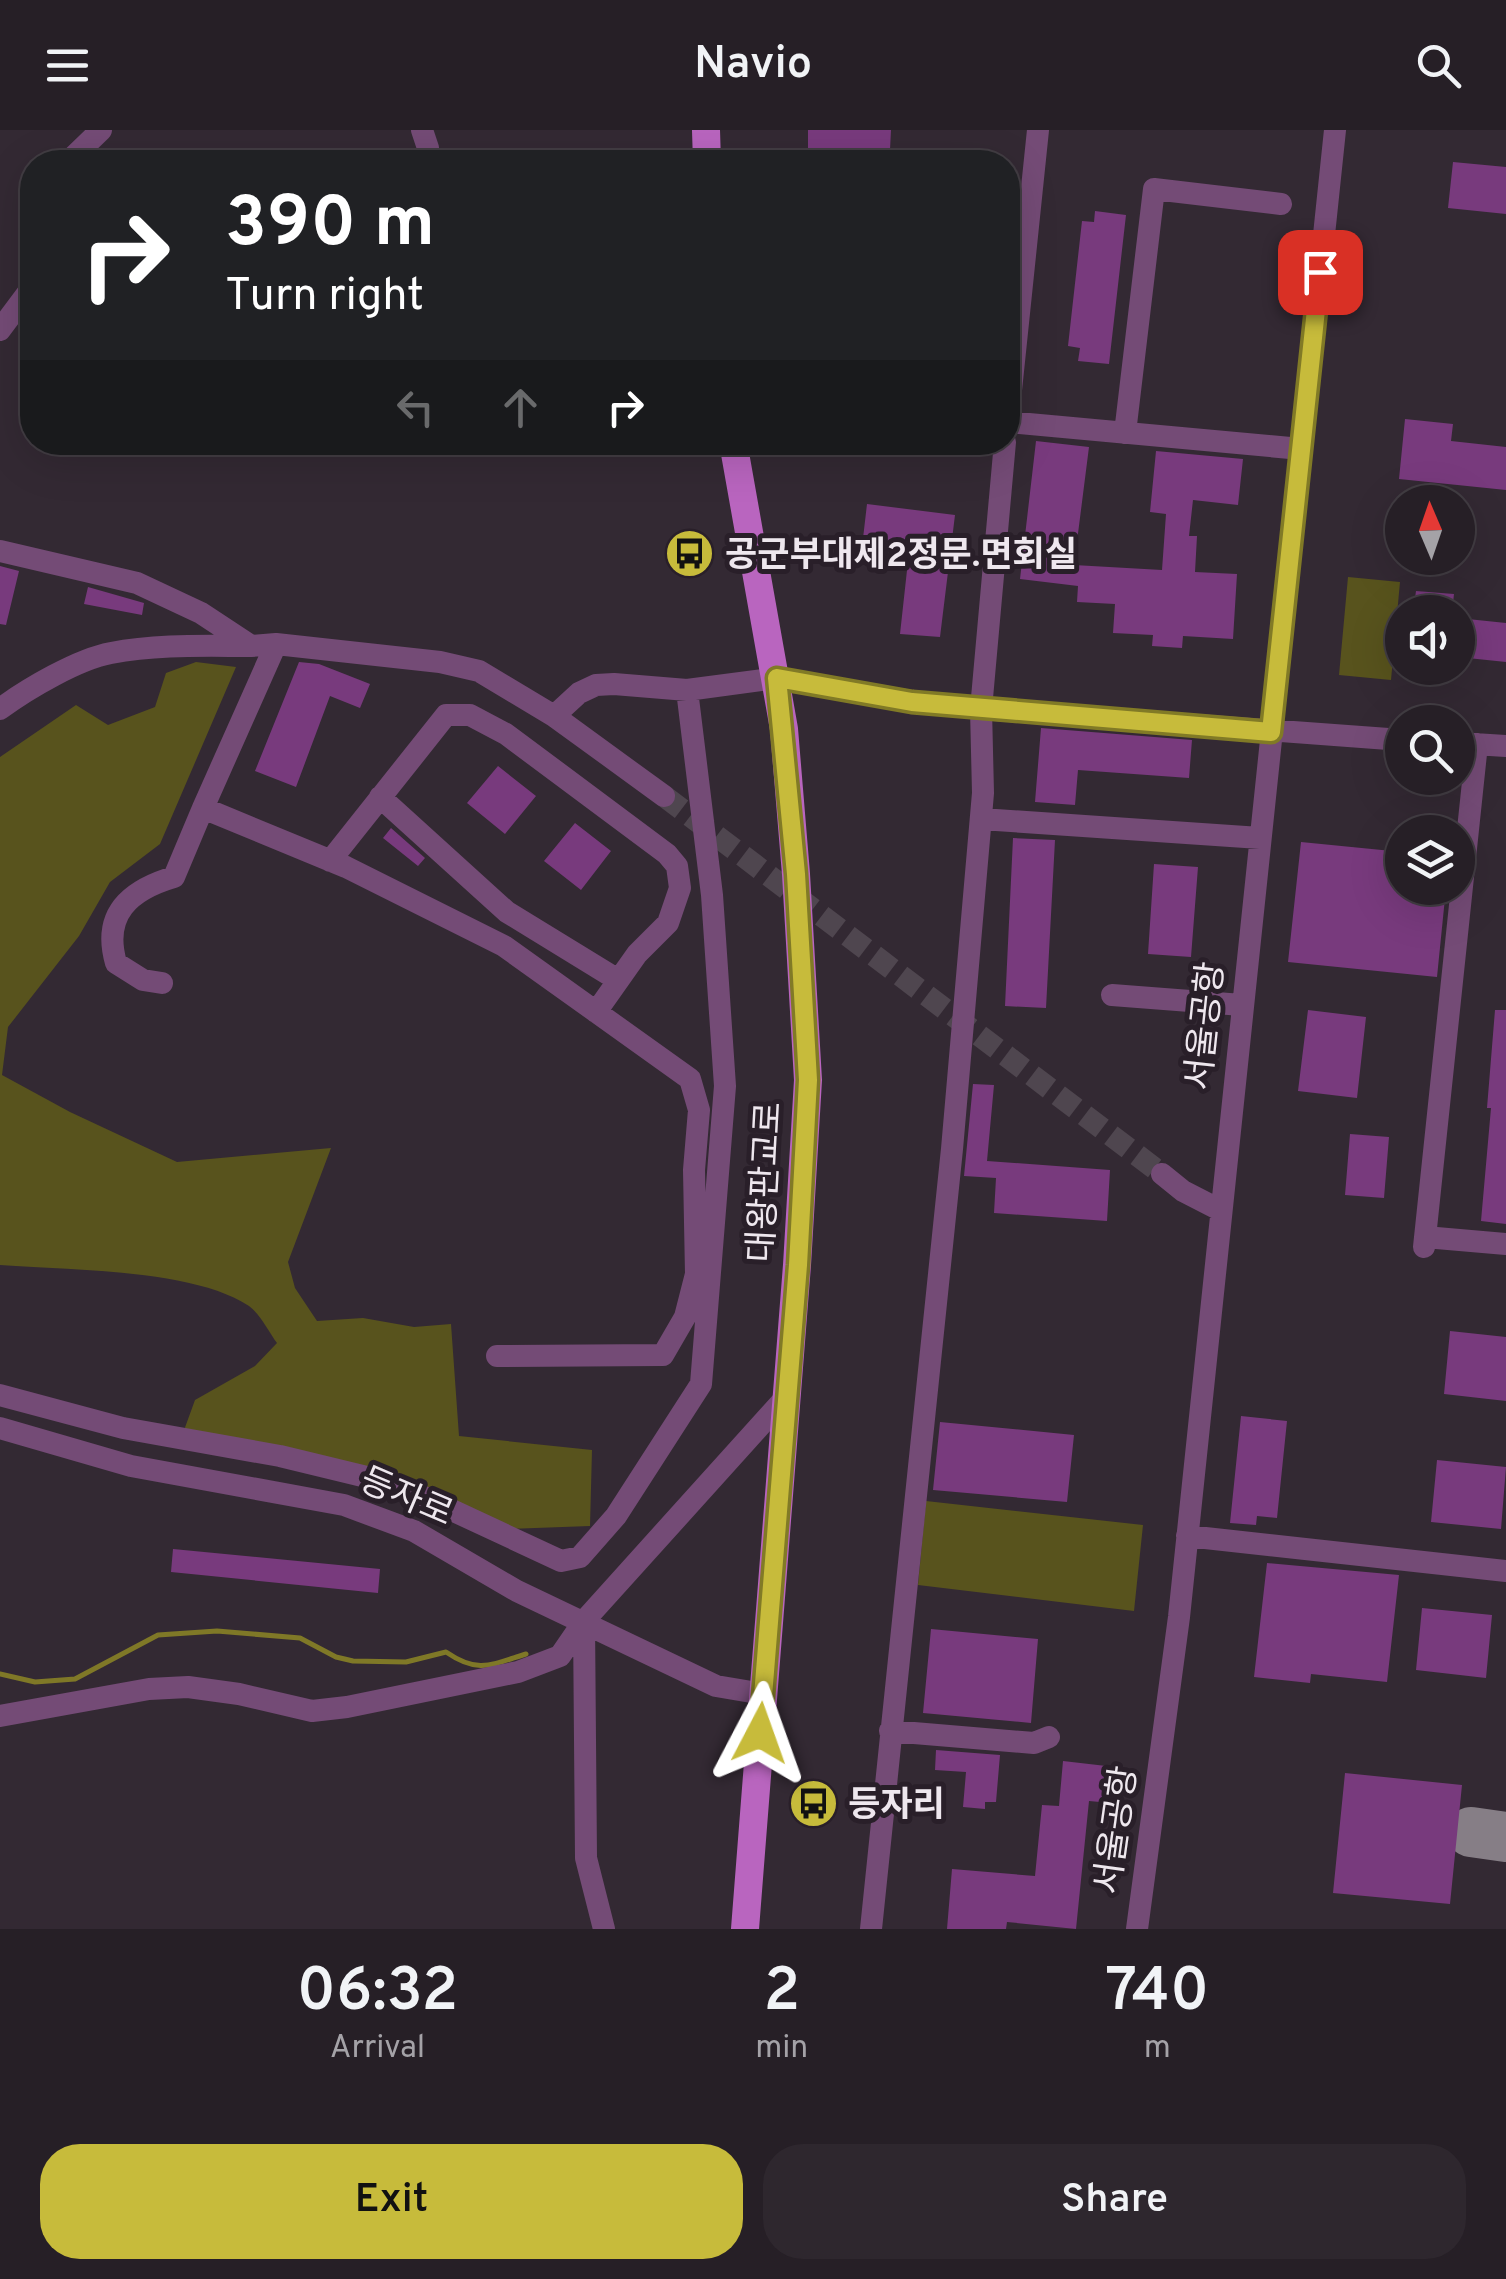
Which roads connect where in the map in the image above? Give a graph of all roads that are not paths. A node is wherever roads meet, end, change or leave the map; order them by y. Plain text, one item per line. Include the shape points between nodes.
1 (101, 130) edge
2 (1038, 130) edge
3 (1335, 130) edge
4 (80, 150) edge
5 (1280, 204) dead end
6 (20, 303) edge
7 (1020, 305) edge
8 (0, 330) edge
9 (1020, 422) edge
10 (1125, 433) junction
11 (1301, 449) junction
12 (735, 455) edge
13 (1004, 455) edge
14 (0, 552) edge
15 (276, 644) junction
16 (250, 646) junction
17 (777, 678) junction
18 (687, 690) junction
19 (981, 708) junction
20 (0, 710) edge
21 (554, 716) junction
22 (1271, 732) junction
23 (1385, 739) edge
24 (1475, 744) edge
25 (1506, 746) edge
26 (1463, 795) edge
27 (664, 796) tunnel mouth
28 (380, 797) junction
29 (203, 808) junction
30 (981, 819) junction
31 (1260, 838) junction
32 (330, 861) junction
33 (618, 980) junction
34 (162, 983) dead end
35 (1112, 996) dead end
36 (1242, 1005) junction
37 (596, 1012) junction
38 (1162, 1174) tunnel mouth
39 (1220, 1210) junction
40 (1506, 1244) edge
41 (497, 1356) dead end
42 (0, 1395) edge
43 (786, 1396) junction
44 (0, 1428) edge
45 (1187, 1536) junction
46 (1506, 1570) edge
47 (584, 1621) junction
48 (763, 1694) junction
49 (0, 1716) edge
50 (890, 1731) junction
51 (1050, 1737) dead end
52 (604, 1929) edge
53 (745, 1929) edge
54 (871, 1929) edge
55 (1137, 1929) edge

1 - 4 street
2 - 7 street
3 - 11 street, 서울공항
5 - 10 street via 1154,189
6 - 8 street
9 - 10 street
10 - 11 street
11 - 22 street, 서울공항
12 - 17 main road, 대왕판교로
13 - 19 street
14 - 16 street via 137,583
15 - 16 street
15 - 21 street via 478,671
15 - 29 street
16 - 20 street via 106,654
17 - 18 street
17 - 19 street
17 - 43 main road, 대왕판교로 via 808,1080
18 - 21 street via 596,686
18 - 42 street via 712,894 725,1086 700,1384 593,1544 580,1557 562,1561 379,1480 124,1428
19 - 22 street
19 - 30 street
21 - 27 street
22 - 23 street
22 - 31 street, 서울공항
24 - 25 street
26 - 40 street via 1424,1242
28 - 32 street
28 - 33 street via 507,912
28 - 33 street via 446,715 470,715 506,734 667,854 677,866 680,888 668,923
29 - 32 street
29 - 34 street via 174,878 126,900 116,923 116,963
30 - 31 street
30 - 50 street
31 - 36 street, 서울공항
32 - 37 street via 504,946
33 - 37 street
35 - 36 street
36 - 39 street, 서울공항
37 - 41 street via 690,1078 699,1110 696,1274 685,1318 663,1355
38 - 39 street
39 - 45 street, 서울공항
43 - 47 street
43 - 48 main road, 대왕판교로
44 - 47 street, 등자로 via 131,1466 344,1505 414,1532
45 - 46 street
45 - 55 street, 서울공항
47 - 48 street, 등자로 via 716,1686
47 - 49 street via 560,1656 518,1672 347,1707 312,1711 188,1687
47 - 52 street via 586,1858
48 - 53 main road, 대왕판교로
50 - 51 street via 1034,1743
50 - 54 street

